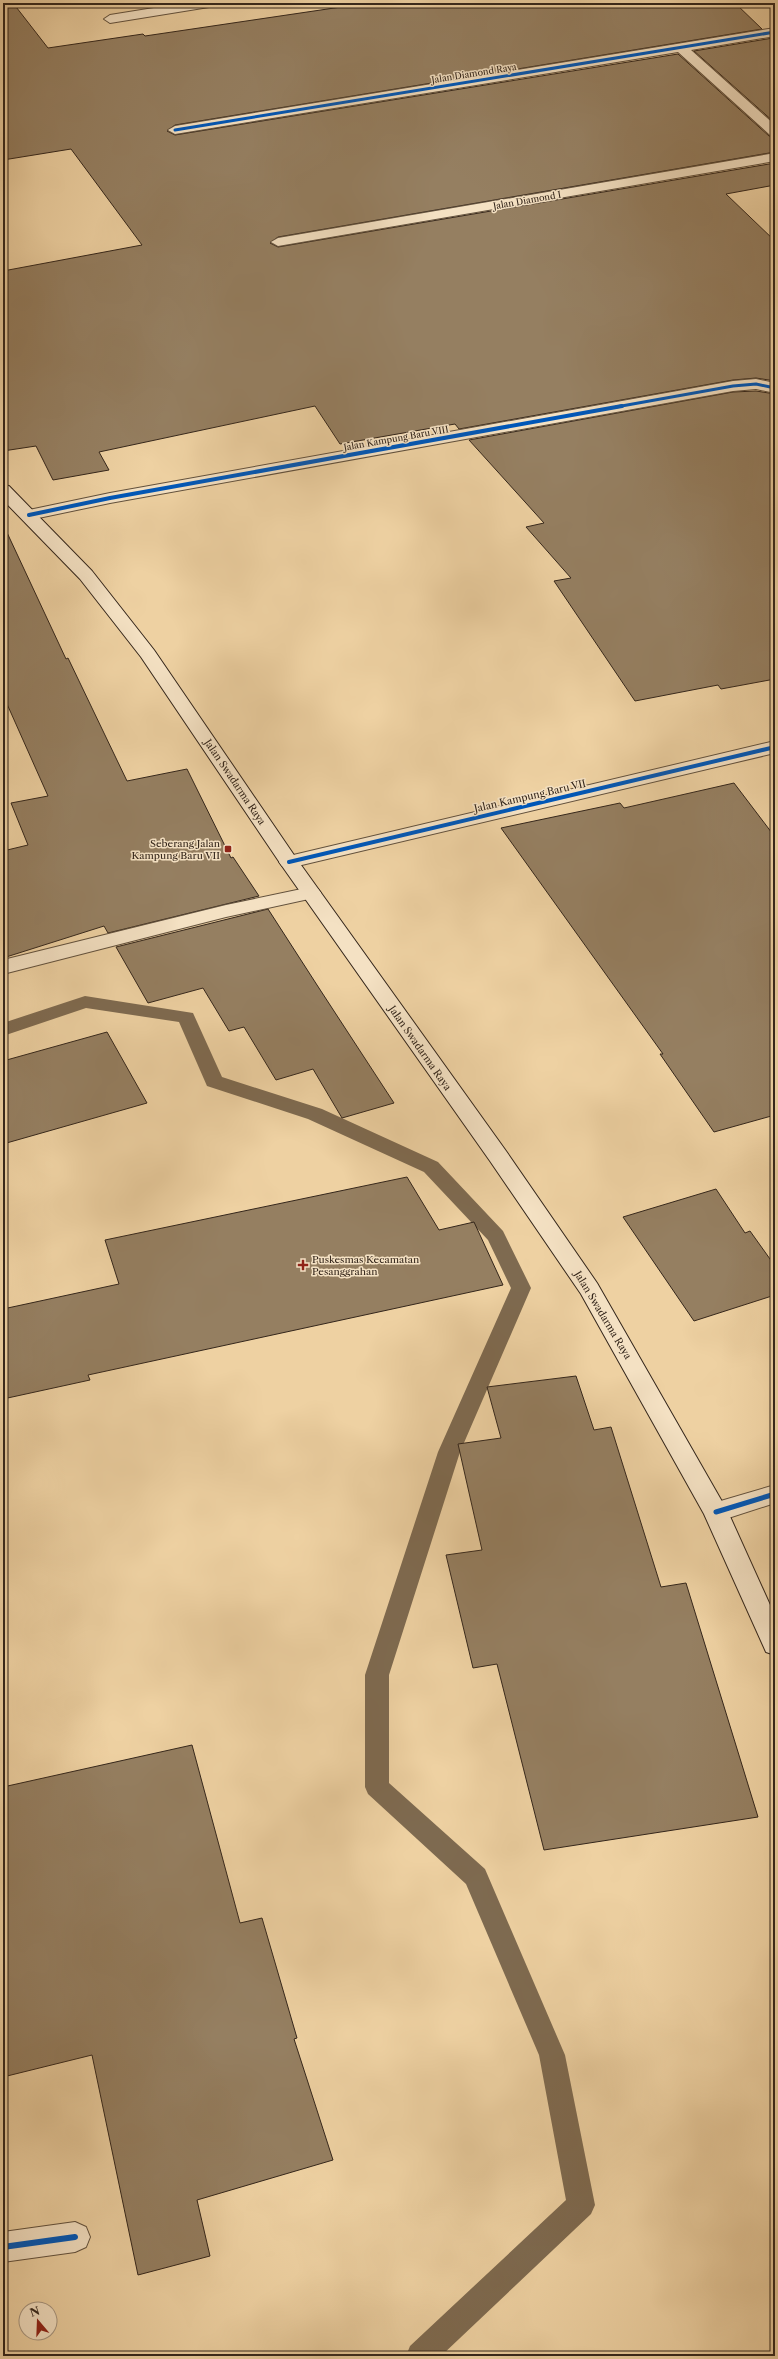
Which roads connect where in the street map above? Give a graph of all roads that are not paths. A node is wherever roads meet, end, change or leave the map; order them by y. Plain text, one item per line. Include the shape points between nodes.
1 (209, 3) edge
2 (110, 19) dead end
3 (775, 32) edge
4 (681, 47) junction
5 (175, 130) dead end
6 (775, 132) edge
7 (775, 157) edge
8 (278, 242) dead end
9 (772, 385) edge
10 (3, 490) edge
11 (29, 515) junction
12 (775, 747) edge
13 (289, 862) junction
14 (311, 893) junction
15 (3, 967) edge
16 (775, 1494) edge
17 (716, 1512) junction
18 (775, 1645) edge
19 (75, 2237) dead end
20 (3, 2247) edge

1 - 2 street
3 - 4 street, Jalan Diamond Raya
4 - 5 street, Jalan Diamond Raya
4 - 6 street
7 - 8 street, Jalan Diamond I
9 - 11 street, Jalan Kampung Baru VIII via 732,386 110,498
10 - 11 street, Jalan Swadarma Raya
11 - 13 street, Jalan Swadarma Raya via 86,575 148,654
12 - 13 street, Jalan Kampung Baru VII
13 - 14 street, Jalan Swadarma Raya
14 - 15 street via 226,911
14 - 17 street, Jalan Swadarma Raya via 589,1289
16 - 17 street
17 - 18 street, Jalan Swadarma Raya
19 - 20 street

